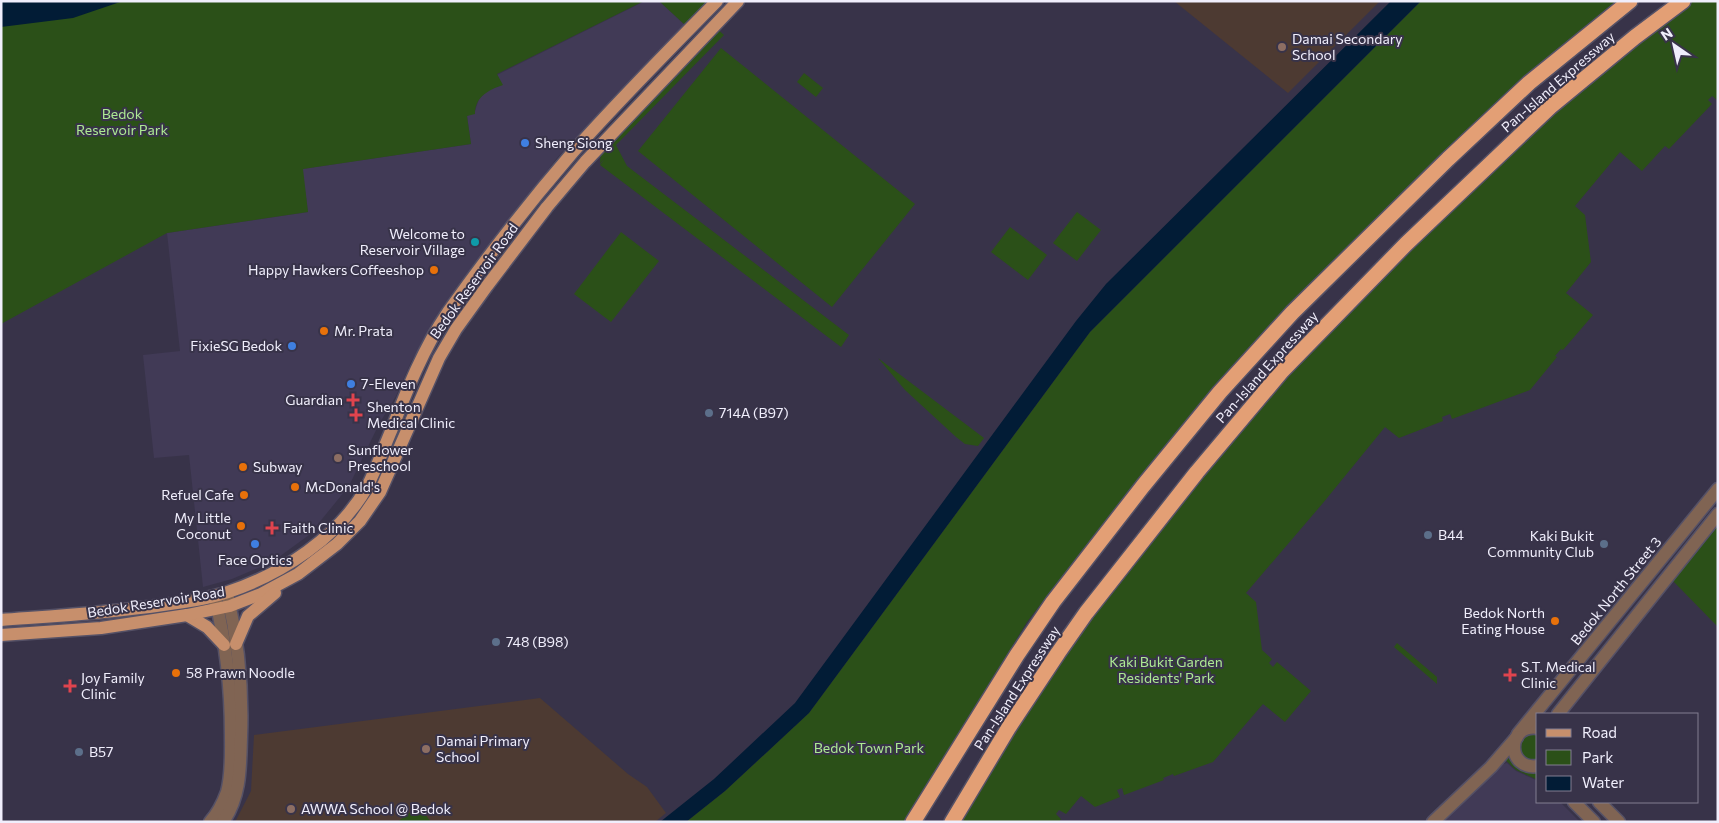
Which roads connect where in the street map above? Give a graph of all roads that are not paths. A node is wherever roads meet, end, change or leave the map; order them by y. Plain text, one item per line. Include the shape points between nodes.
1 (717, 1) edge
2 (738, 1) edge
3 (1630, 1) edge
4 (1683, 1) edge
5 (1718, 489) edge
6 (1718, 514) edge
7 (298, 574) junction
8 (221, 594) junction
9 (224, 608) junction
10 (187, 615) junction
11 (1, 620) edge
12 (1, 635) edge
13 (230, 644) junction
14 (1559, 713) edge
15 (1536, 728) edge
16 (1518, 735) junction
17 (1534, 767) edge
18 (1575, 803) edge
19 (1600, 803) edge
20 (210, 822) edge
21 (223, 822) edge
22 (912, 822) edge
23 (952, 822) edge
24 (1433, 822) edge
25 (1594, 822) edge
26 (1619, 822) edge

1 - 8 main road, Bedok Reservoir Road via 573,152 449,312 426,350 376,468 356,504 333,530 305,552 266,576
2 - 7 main road, Bedok Reservoir Road via 607,137 514,250 462,320 439,358 390,473 369,510 343,539
3 - 22 highway, Pan-Island Expressway via 1529,83 1448,159 1292,313 1220,392 1053,602
4 - 23 highway, Pan-Island Expressway via 1543,113 1406,244 1282,371 1086,613 1014,720
5 - 16 street, Bedok North Street 3
6 - 14 street
7 - 9 main road, Bedok Reservoir Road via 261,594
7 - 13 main road via 248,616
8 - 9 street
8 - 11 main road, Bedok Reservoir Road via 101,613
9 - 10 main road, Bedok Reservoir Road
9 - 13 street
10 - 12 main road, Bedok Reservoir Road via 101,628
10 - 13 main road
13 - 20 street via 228,787
13 - 21 street via 241,687 240,765 236,795
15 - 16 street via 1529,728
16 - 17 street via 1515,755 1518,760
16 - 24 street, Bedok North Street 3
18 - 25 street
19 - 26 street

